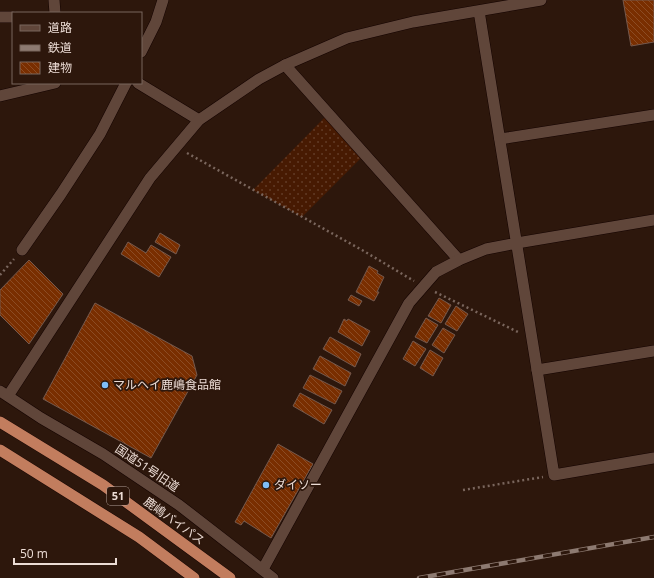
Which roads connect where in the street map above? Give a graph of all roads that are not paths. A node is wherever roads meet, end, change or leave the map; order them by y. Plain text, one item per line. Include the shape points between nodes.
1 (54, 0) edge
2 (163, 0) edge
3 (541, 0) edge
4 (479, 11) junction
5 (55, 12) edge
6 (0, 17) edge
7 (12, 17) edge
8 (142, 50) edge
9 (285, 65) junction
10 (51, 84) edge
11 (125, 84) edge
12 (140, 84) edge
13 (0, 96) edge
14 (654, 115) edge
15 (199, 120) junction
16 (500, 139) junction
17 (654, 220) edge
18 (517, 242) junction
19 (22, 250) road end
20 (459, 260) junction
21 (654, 351) edge
22 (538, 370) junction
23 (4, 393) edge
24 (0, 422) edge
25 (0, 450) edge
26 (654, 458) edge
27 (263, 570) junction
28 (194, 578) edge
29 (230, 578) edge
30 (273, 578) edge

1 - 5 street
2 - 8 street via 156,22
3 - 4 street
4 - 9 street via 412,22 347,38
4 - 16 street
6 - 7 street
9 - 15 street
9 - 20 street
10 - 13 street
11 - 19 street via 100,134
12 - 15 street
14 - 16 street
15 - 23 street via 150,178
16 - 18 street
17 - 18 street
18 - 20 street via 486,249
18 - 22 street
20 - 27 street via 436,272 409,304
21 - 22 street
22 - 26 street via 554,475
23 - 27 street, 国道51号旧道 via 179,505
24 - 29 highway, 鹿嶋バイパス / 51 via 103,485
25 - 28 highway, 51 via 139,537
27 - 30 street, 国道51号旧道

